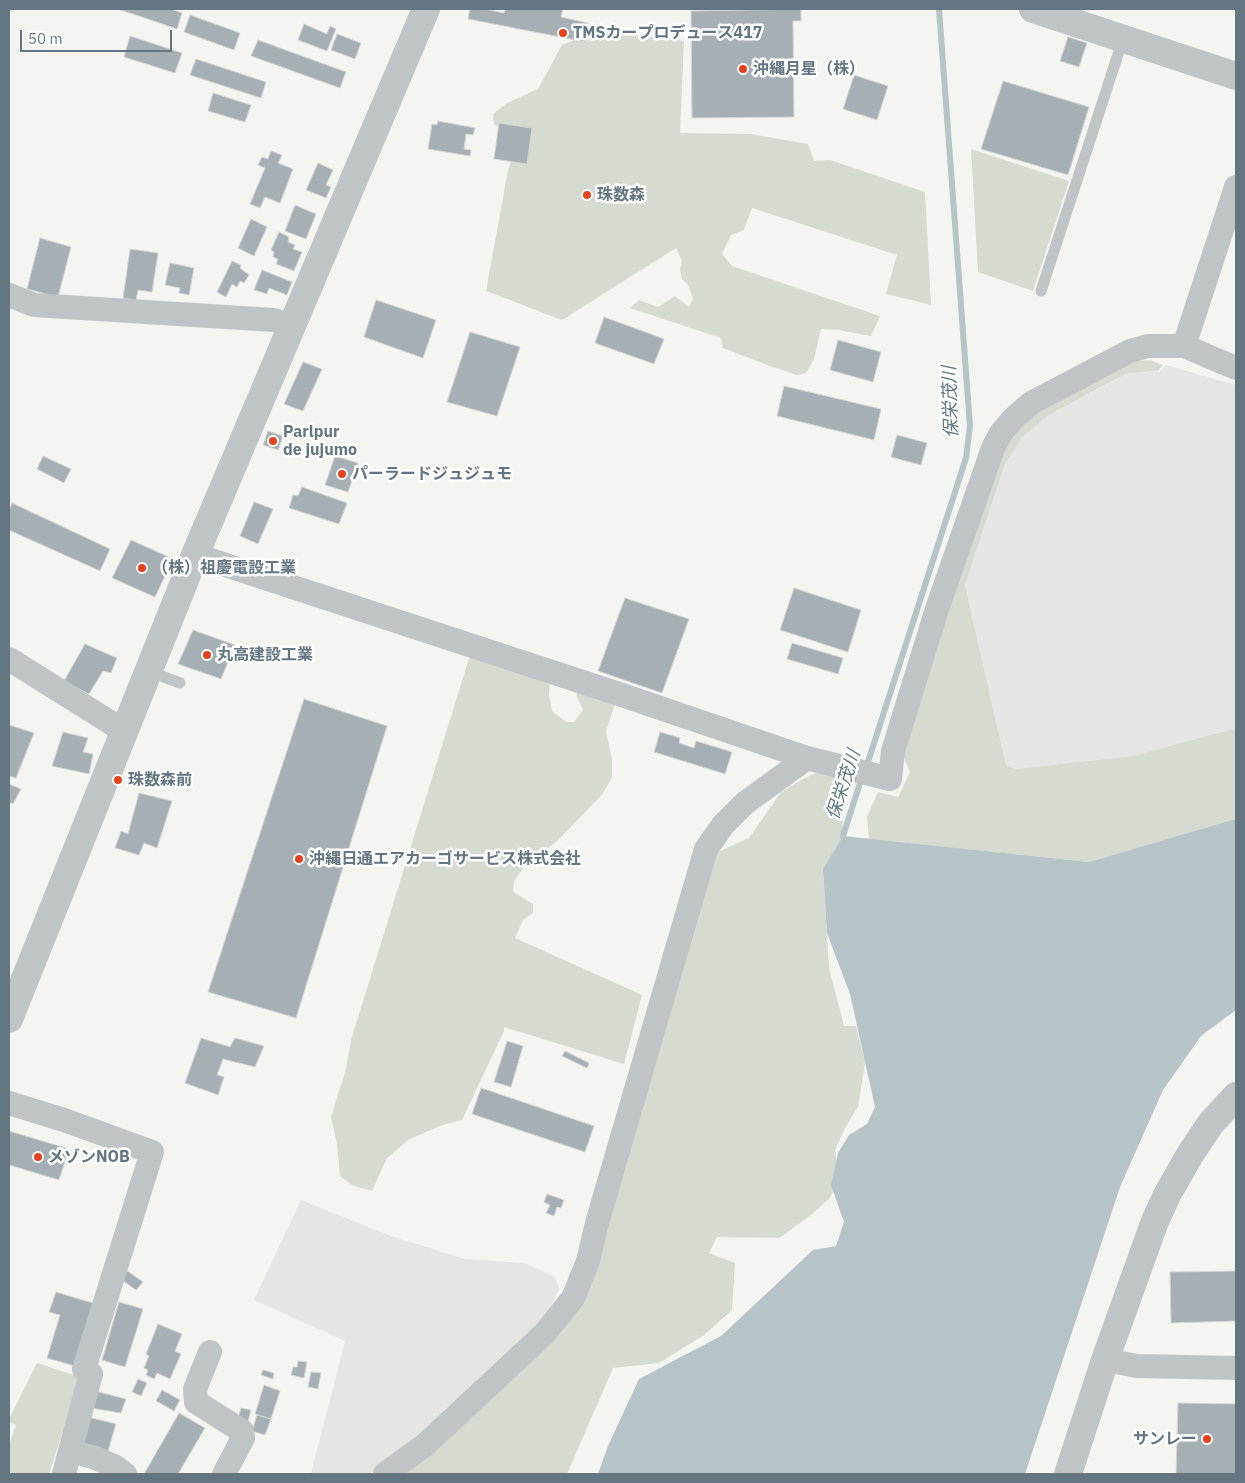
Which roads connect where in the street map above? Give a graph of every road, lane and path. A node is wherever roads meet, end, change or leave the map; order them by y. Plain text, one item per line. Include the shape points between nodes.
1 (426, 9) edge
2 (1033, 9) edge
3 (1123, 39) junction
4 (1236, 76) edge
5 (1236, 186) edge
6 (1041, 291) dead end
7 (9, 295) edge
8 (291, 326) junction
9 (1184, 346) junction
10 (1236, 368) edge
11 (195, 555) junction
12 (9, 659) edge
13 (148, 671) junction
14 (180, 683) dead end
15 (124, 731) junction
16 (807, 758) junction
17 (9, 1019) edge
18 (1236, 1096) edge
19 (9, 1103) edge
20 (210, 1352) dead end
21 (1105, 1360) junction
22 (1236, 1368) edge
23 (70, 1451) junction
24 (64, 1474) edge
25 (125, 1474) edge
26 (224, 1474) edge
27 (385, 1474) edge
28 (1068, 1474) edge

1 - 8 street
2 - 3 street
3 - 4 street
3 - 6 lane
5 - 9 street
7 - 8 street via 34,305 274,320
8 - 11 street
9 - 10 street
9 - 16 street via 1148,346 1130,351 1031,403 1001,433 937,609 893,751 890,779
11 - 13 street
11 - 16 street
12 - 15 street
13 - 14 lane
13 - 15 street
15 - 17 street
16 - 27 street via 745,803 723,825 706,849 588,1261 573,1298 545,1333 425,1445
18 - 21 street via 1211,1123 1168,1193
19 - 23 street via 152,1152 84,1369 91,1374
20 - 26 street via 195,1389 196,1402 242,1432 243,1438
21 - 22 street via 1137,1366
21 - 28 street
23 - 24 street
23 - 25 street via 93,1457

